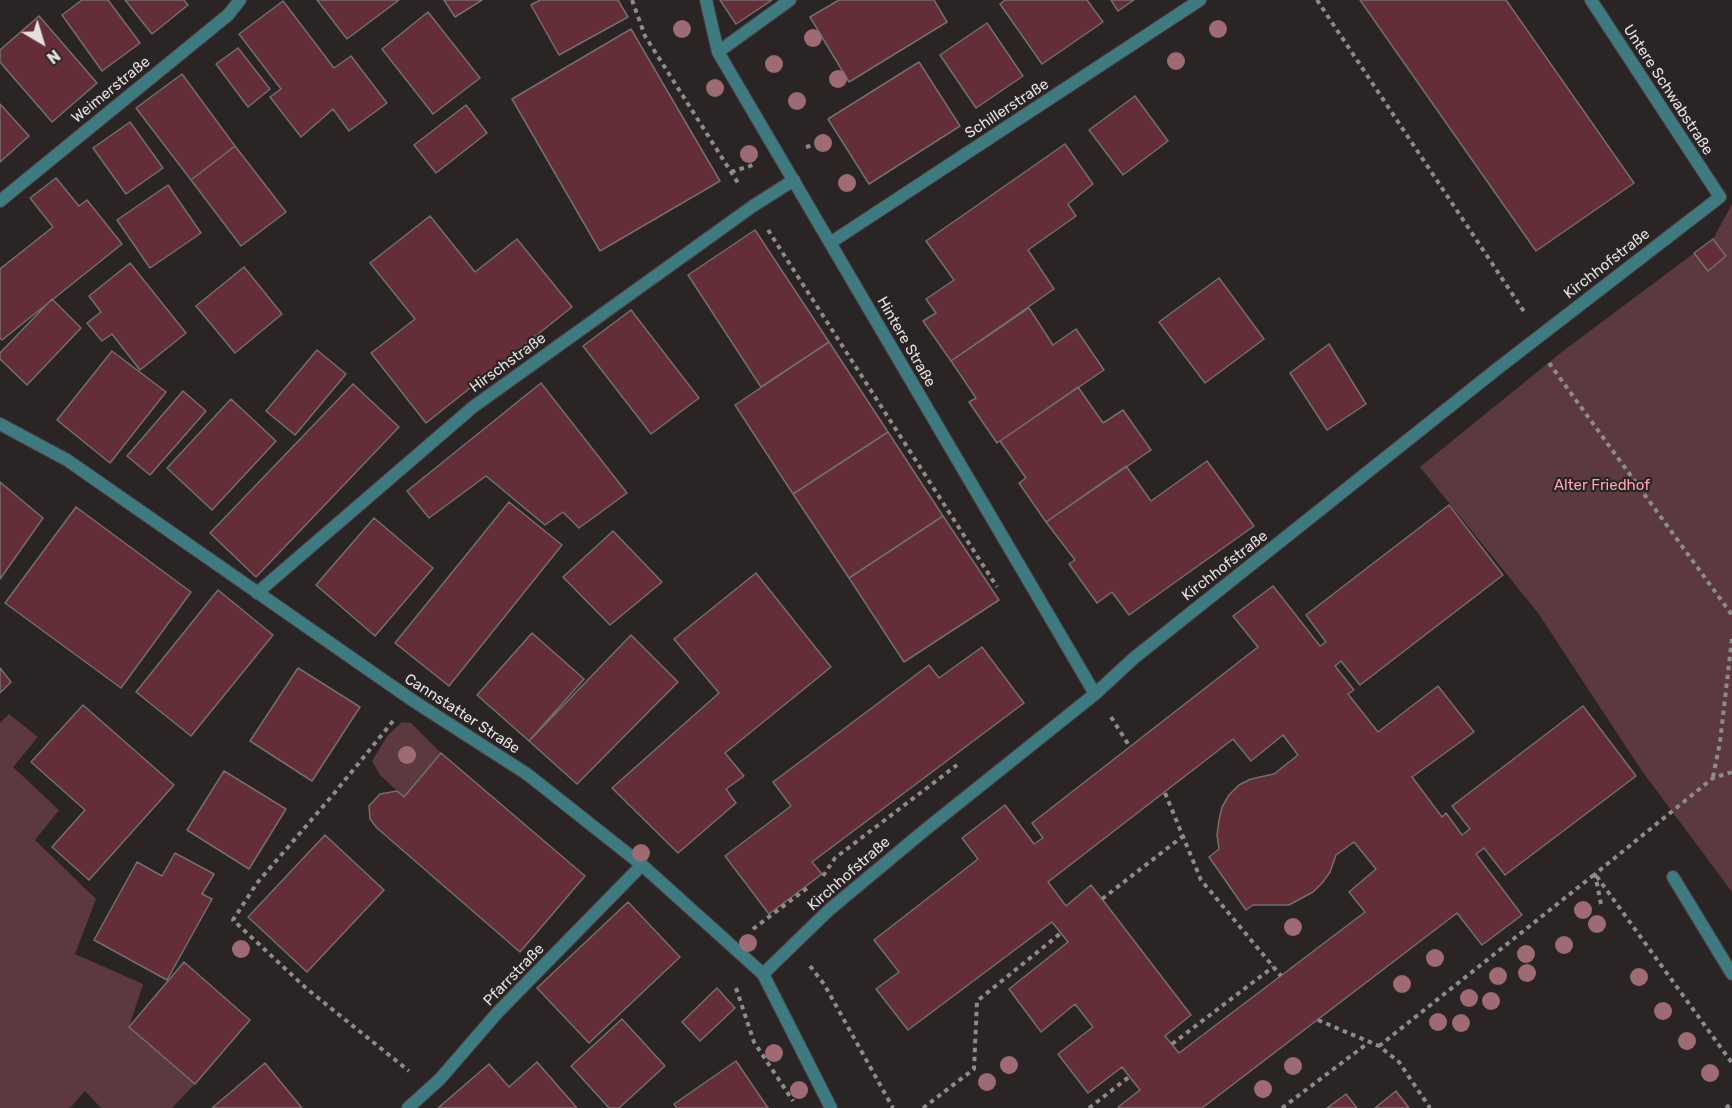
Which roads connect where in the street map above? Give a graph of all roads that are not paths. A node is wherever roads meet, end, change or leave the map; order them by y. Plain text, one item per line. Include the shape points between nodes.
1 (240, 0) edge
2 (706, 0) edge
3 (790, 0) edge
4 (1200, 0) edge
5 (1591, 0) edge
6 (718, 52) junction
7 (794, 180) junction
8 (1720, 196) joint
9 (0, 201) edge
10 (830, 243) junction
11 (0, 424) edge
12 (257, 593) junction
13 (1095, 694) junction
14 (642, 865) junction
15 (1673, 877) dead end
16 (763, 974) junction
17 (1732, 974) edge
18 (408, 1108) edge
19 (831, 1108) edge

1 - 9 street, Weimerstraße via 228,15
2 - 6 street, Hintere Straße
3 - 6 street
4 - 10 street, Schillerstraße
5 - 8 street, Untere Schwabstraße
6 - 7 street, Hintere Straße
7 - 10 street, Hintere Straße
7 - 12 street, Hirschstraße via 473,407
8 - 13 street, Kirchhofstraße via 1134,657
10 - 13 street, Hintere Straße
11 - 12 street, Cannstatter Straße via 67,460
12 - 14 street, Cannstatter Straße via 527,774
13 - 16 street, Kirchhofstraße via 830,910
14 - 16 street, Cannstatter Straße
14 - 18 street, Pfarrstraße
15 - 17 street
16 - 19 street, Cannstatter Straße

